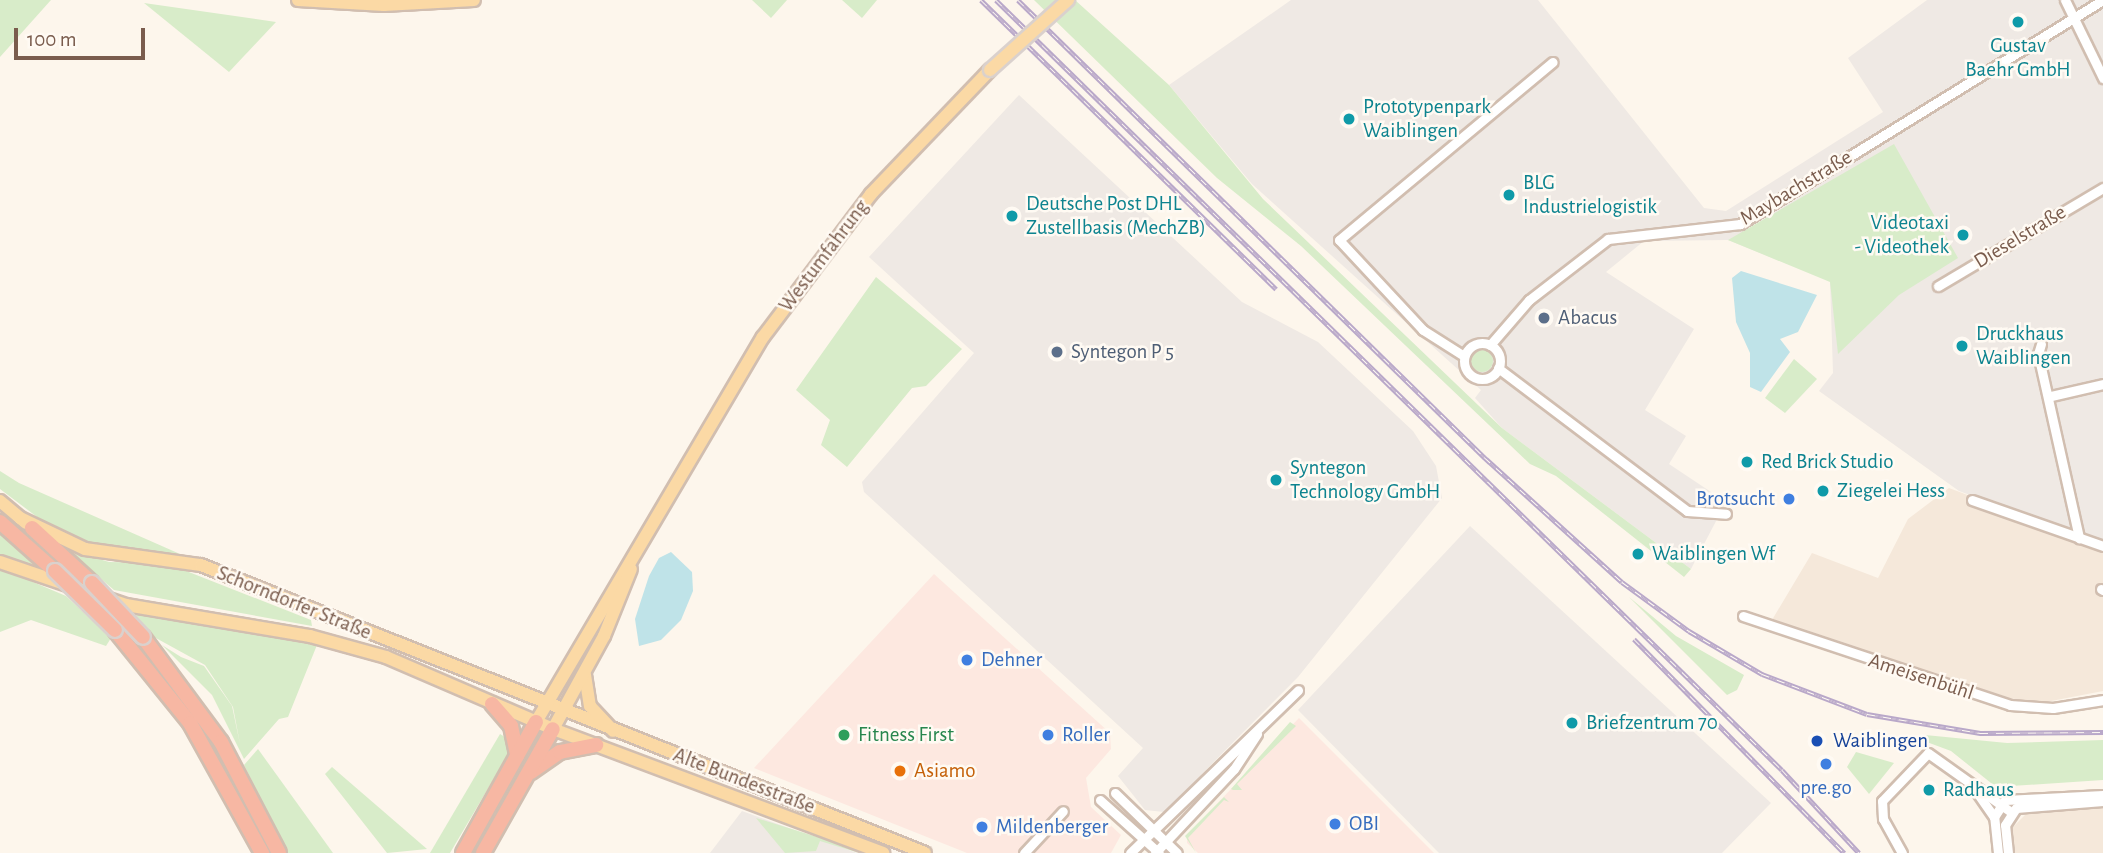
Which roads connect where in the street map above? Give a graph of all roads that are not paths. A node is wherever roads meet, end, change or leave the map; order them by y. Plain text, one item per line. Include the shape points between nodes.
1 (298, 0) edge
2 (474, 0) edge
3 (1068, 0) edge
4 (2065, 0) edge
5 (2103, 0) edge
6 (2074, 17) junction
7 (1553, 62) dead end
8 (2103, 78) edge
9 (2103, 188) edge
10 (1938, 286) dead end
11 (2041, 344) dead end
12 (1490, 345) junction
13 (1464, 356) junction
14 (1498, 368) junction
15 (2103, 384) edge
16 (2051, 396) junction
17 (0, 500) edge
18 (1972, 500) dead end
19 (1726, 514) dead end
20 (20, 518) junction
21 (0, 522) edge
22 (32, 528) joint
23 (2079, 538) junction
24 (2103, 546) edge
25 (635, 555) junction
26 (0, 562) edge
27 (1743, 615) dead end
28 (586, 669) junction
29 (1298, 690) dead end
30 (2103, 700) edge
31 (492, 704) junction
32 (546, 704) junction
33 (563, 712) junction
34 (536, 722) junction
35 (553, 729) junction
36 (1258, 732) junction
37 (615, 733) junction
38 (596, 745) junction
39 (517, 755) junction
40 (530, 772) junction
41 (1968, 779) junction
42 (1115, 793) dead end
43 (2103, 794) edge
44 (1100, 800) dead end
45 (2103, 801) edge
46 (2001, 803) junction
47 (1063, 811) dead end
48 (2011, 813) junction
49 (1994, 817) junction
50 (1176, 829) junction
51 (1154, 831) junction
52 (1143, 839) junction
53 (1165, 841) junction
54 (1157, 852) edge
55 (2000, 852) edge
56 (262, 853) edge
57 (279, 853) edge
58 (463, 853) edge
59 (483, 853) edge
60 (883, 853) edge
61 (925, 853) edge
62 (1024, 853) edge
63 (1130, 853) edge
64 (1179, 853) edge
65 (1902, 853) edge

1 - 2 main road via 384,5
3 - 25 main road, Westumfahrung, bridge via 990,69 888,175 799,285 727,392
4 - 6 street
5 - 6 street, Maybachstraße
6 - 8 street
6 - 12 street, Maybachstraße via 1740,224 1608,239 1529,300
7 - 13 street via 1339,240 1423,330
9 - 10 street, Dieselstraße
11 - 16 street via 2038,354
12 - 13 street via 1477,343
12 - 14 street
13 - 14 street via 1466,369 1477,378
14 - 19 street via 1687,510
15 - 16 street
16 - 23 street
17 - 20 main road
18 - 23 street
20 - 22 main road
20 - 32 main road, Schorndorfer Straße via 85,549 201,565
21 - 56 highway, bridge via 115,630 190,723
22 - 57 highway, bridge via 143,637 221,741
23 - 24 street
25 - 28 main road, Westumfahrung
25 - 32 main road, Westumfahrung
26 - 31 main road, Schorndorfer Straße via 126,605 344,644
27 - 30 street, Ameisenbühl via 2010,705 2053,708
28 - 33 main road, Westumfahrung
28 - 37 main road via 587,701
29 - 36 street
31 - 34 main road, Schorndorfer Straße
31 - 39 highway via 511,726
32 - 33 main road, Schorndorfer Straße
32 - 34 main road, Westumfahrung
33 - 35 main road, Westumfahrung
33 - 37 main road, Alte Bundesstraße
34 - 35 main road, Schorndorfer Straße
34 - 39 highway
35 - 38 main road, Alte Bundesstraße
35 - 40 highway
36 - 50 street via 1248,753
36 - 51 street
37 - 61 main road, Alte Bundesstraße
38 - 40 highway via 560,752
38 - 60 main road, Alte Bundesstraße
39 - 58 highway
40 - 59 highway
41 - 46 street
41 - 49 street
41 - 65 street via 1928,753 1894,785 1882,811
42 - 51 street
43 - 46 street via 2028,796
44 - 52 street
45 - 48 street via 2030,803
46 - 48 street
46 - 49 street
47 - 62 street
48 - 55 street
49 - 55 street
50 - 53 street
50 - 64 street
51 - 52 street
51 - 53 street
52 - 54 street
52 - 63 street
53 - 54 street
53 - 64 street

